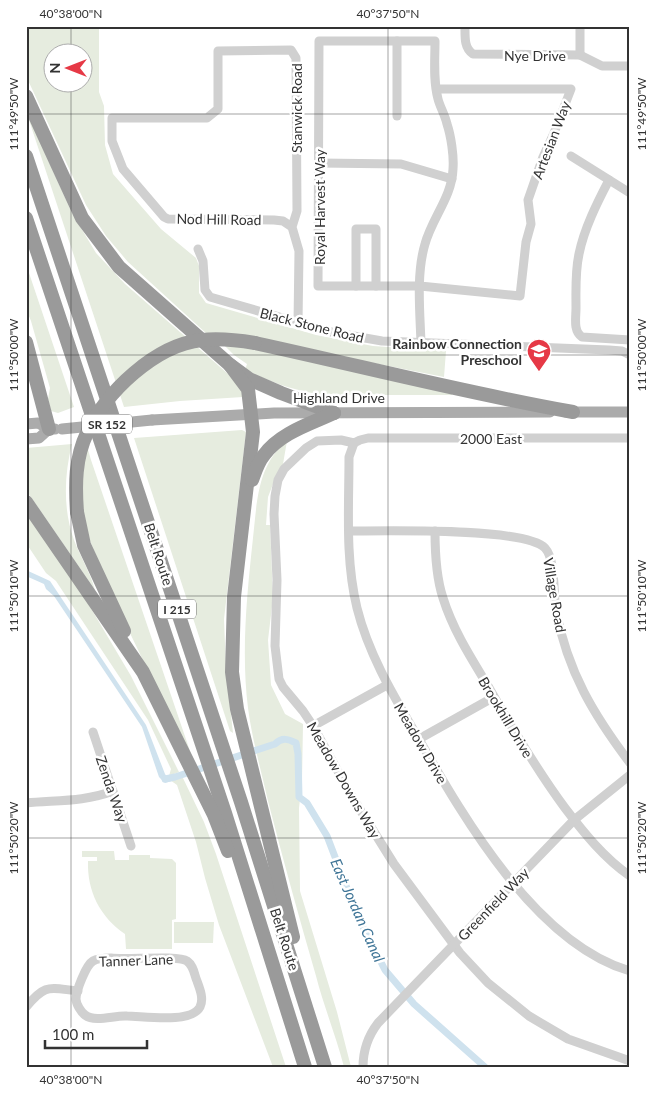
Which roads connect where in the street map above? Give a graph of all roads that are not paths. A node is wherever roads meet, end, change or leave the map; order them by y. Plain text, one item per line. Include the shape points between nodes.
1 (465, 26) edge
2 (580, 26) edge
3 (397, 41) junction
4 (580, 55) junction
5 (630, 66) edge
6 (436, 88) junction
7 (26, 96) edge
8 (397, 116) dead end
9 (112, 118) joint
10 (26, 156) edge
11 (570, 156) dead end
12 (318, 163) junction
13 (452, 179) junction
14 (609, 180) junction
15 (630, 193) edge
16 (26, 218) edge
17 (292, 227) junction
18 (198, 249) dead end
19 (356, 286) junction
20 (376, 286) junction
21 (420, 286) junction
22 (520, 296) joint
23 (298, 324) junction
24 (630, 340) edge
25 (26, 342) edge
26 (421, 343) junction
27 (630, 355) edge
28 (230, 365) junction
29 (573, 412) junction
30 (630, 412) edge
31 (252, 413) junction
32 (334, 413) junction
33 (26, 424) edge
34 (55, 429) junction
35 (630, 438) edge
36 (26, 439) edge
37 (354, 443) junction
38 (246, 492) junction
39 (26, 502) edge
40 (349, 531) junction
41 (435, 531) junction
42 (143, 672) junction
43 (387, 685) junction
44 (494, 697) junction
45 (313, 726) junction
46 (93, 732) dead end
47 (419, 739) junction
48 (630, 763) edge
49 (630, 775) edge
50 (113, 791) junction
51 (26, 803) edge
52 (574, 820) junction
53 (131, 846) dead end
54 (630, 876) edge
55 (514, 882) junction
56 (454, 945) junction
57 (630, 971) edge
58 (78, 991) junction
59 (283, 997) junction
60 (26, 1007) edge
61 (630, 1061) edge
62 (325, 1064) edge
63 (305, 1067) edge
64 (363, 1067) edge

1 - 4 street, Nye Drive via 469,52 479,55
2 - 4 street
3 - 6 street, Royal Harvest Way via 435,41
3 - 8 street
3 - 12 street, Royal Harvest Way via 319,41
4 - 5 street, Nye Drive via 602,66
6 - 13 street via 450,132
6 - 22 street, Artesian Way via 571,89 528,200 531,224
7 - 28 highway via 82,218 119,267
9 - 17 street, Nod Hill Road via 112,141 123,169 164,217 274,220
9 - 17 street, Stanwick Road via 207,118 218,109 218,51 291,50 296,58 296,211
10 - 62 highway, Belt Route / I 215
11 - 14 street
12 - 13 street via 401,164
12 - 19 street, Royal Harvest Way via 318,286
13 - 21 street via 424,246
14 - 15 street
14 - 24 street via 579,254 576,326 578,334 587,338
16 - 59 highway, Belt Route / I 215 via 222,804
17 - 23 street via 299,251
18 - 23 street, Black Stone Road via 203,262 206,294
19 - 20 street, Royal Harvest Way
19 - 20 street via 356,229 376,229
20 - 21 street, Royal Harvest Way
21 - 22 street, Royal Harvest Way
21 - 26 street
23 - 26 street, Black Stone Road via 363,338
25 - 34 highway
26 - 27 street, Black Stone Road via 609,350
28 - 31 highway via 248,389
28 - 32 highway via 249,379
29 - 30 main road, Highland Drive
29 - 32 main road, Highland Drive
29 - 42 highway, bridge via 472,393 255,342 200,340 174,348 149,361 121,384 101,409 86,434 75,483 84,545
31 - 32 main road, Highland Drive
31 - 34 main road, Highland Drive / SR 152, bridge
31 - 38 highway
32 - 38 highway via 274,444 263,457
33 - 34 main road, Highland Drive / SR 152 via 38,423
34 - 36 main road, Highland Drive / SR 152 via 39,438
35 - 37 street, 2000 East via 368,438
37 - 40 street, Meadow Drive via 349,457
37 - 45 street, Meadow Downs Way via 323,440 312,444 284,469 274,496 277,580 274,646 278,679
38 - 62 highway via 234,597 232,672 237,709
39 - 42 highway
40 - 41 street, Village Road
40 - 43 street, Meadow Drive via 357,608 364,635
41 - 44 street, Brookhill Drive via 442,597 454,627
41 - 48 street, Village Road via 493,534 530,540 545,548 550,559 560,634 571,667 586,700
42 - 59 highway via 214,815
43 - 45 street
43 - 47 street, Meadow Drive
44 - 47 street
44 - 52 street, Brookhill Drive via 527,754
45 - 56 street, Meadow Downs Way via 394,864
46 - 50 street, Zenda Way
47 - 55 street, Meadow Drive via 458,807
49 - 52 street, Greenfield Way
50 - 51 street via 76,801
50 - 53 street, Zenda Way
52 - 54 street, Brookhill Drive via 603,855
52 - 55 street, Greenfield Way
55 - 56 street, Greenfield Way
55 - 57 street, Meadow Drive via 566,937 593,955
56 - 61 street, Meadow Downs Way via 488,983 529,1016 568,1039
56 - 64 street, Greenfield Way via 371,1032
58 - 58 street, Tanner Lane via 76,1000 81,1010 92,1018 189,1015 197,1010 201,1001 200,988 191,965 180,958 98,959 89,965
58 - 60 street via 44,990
59 - 63 highway, Belt Route / I 215

